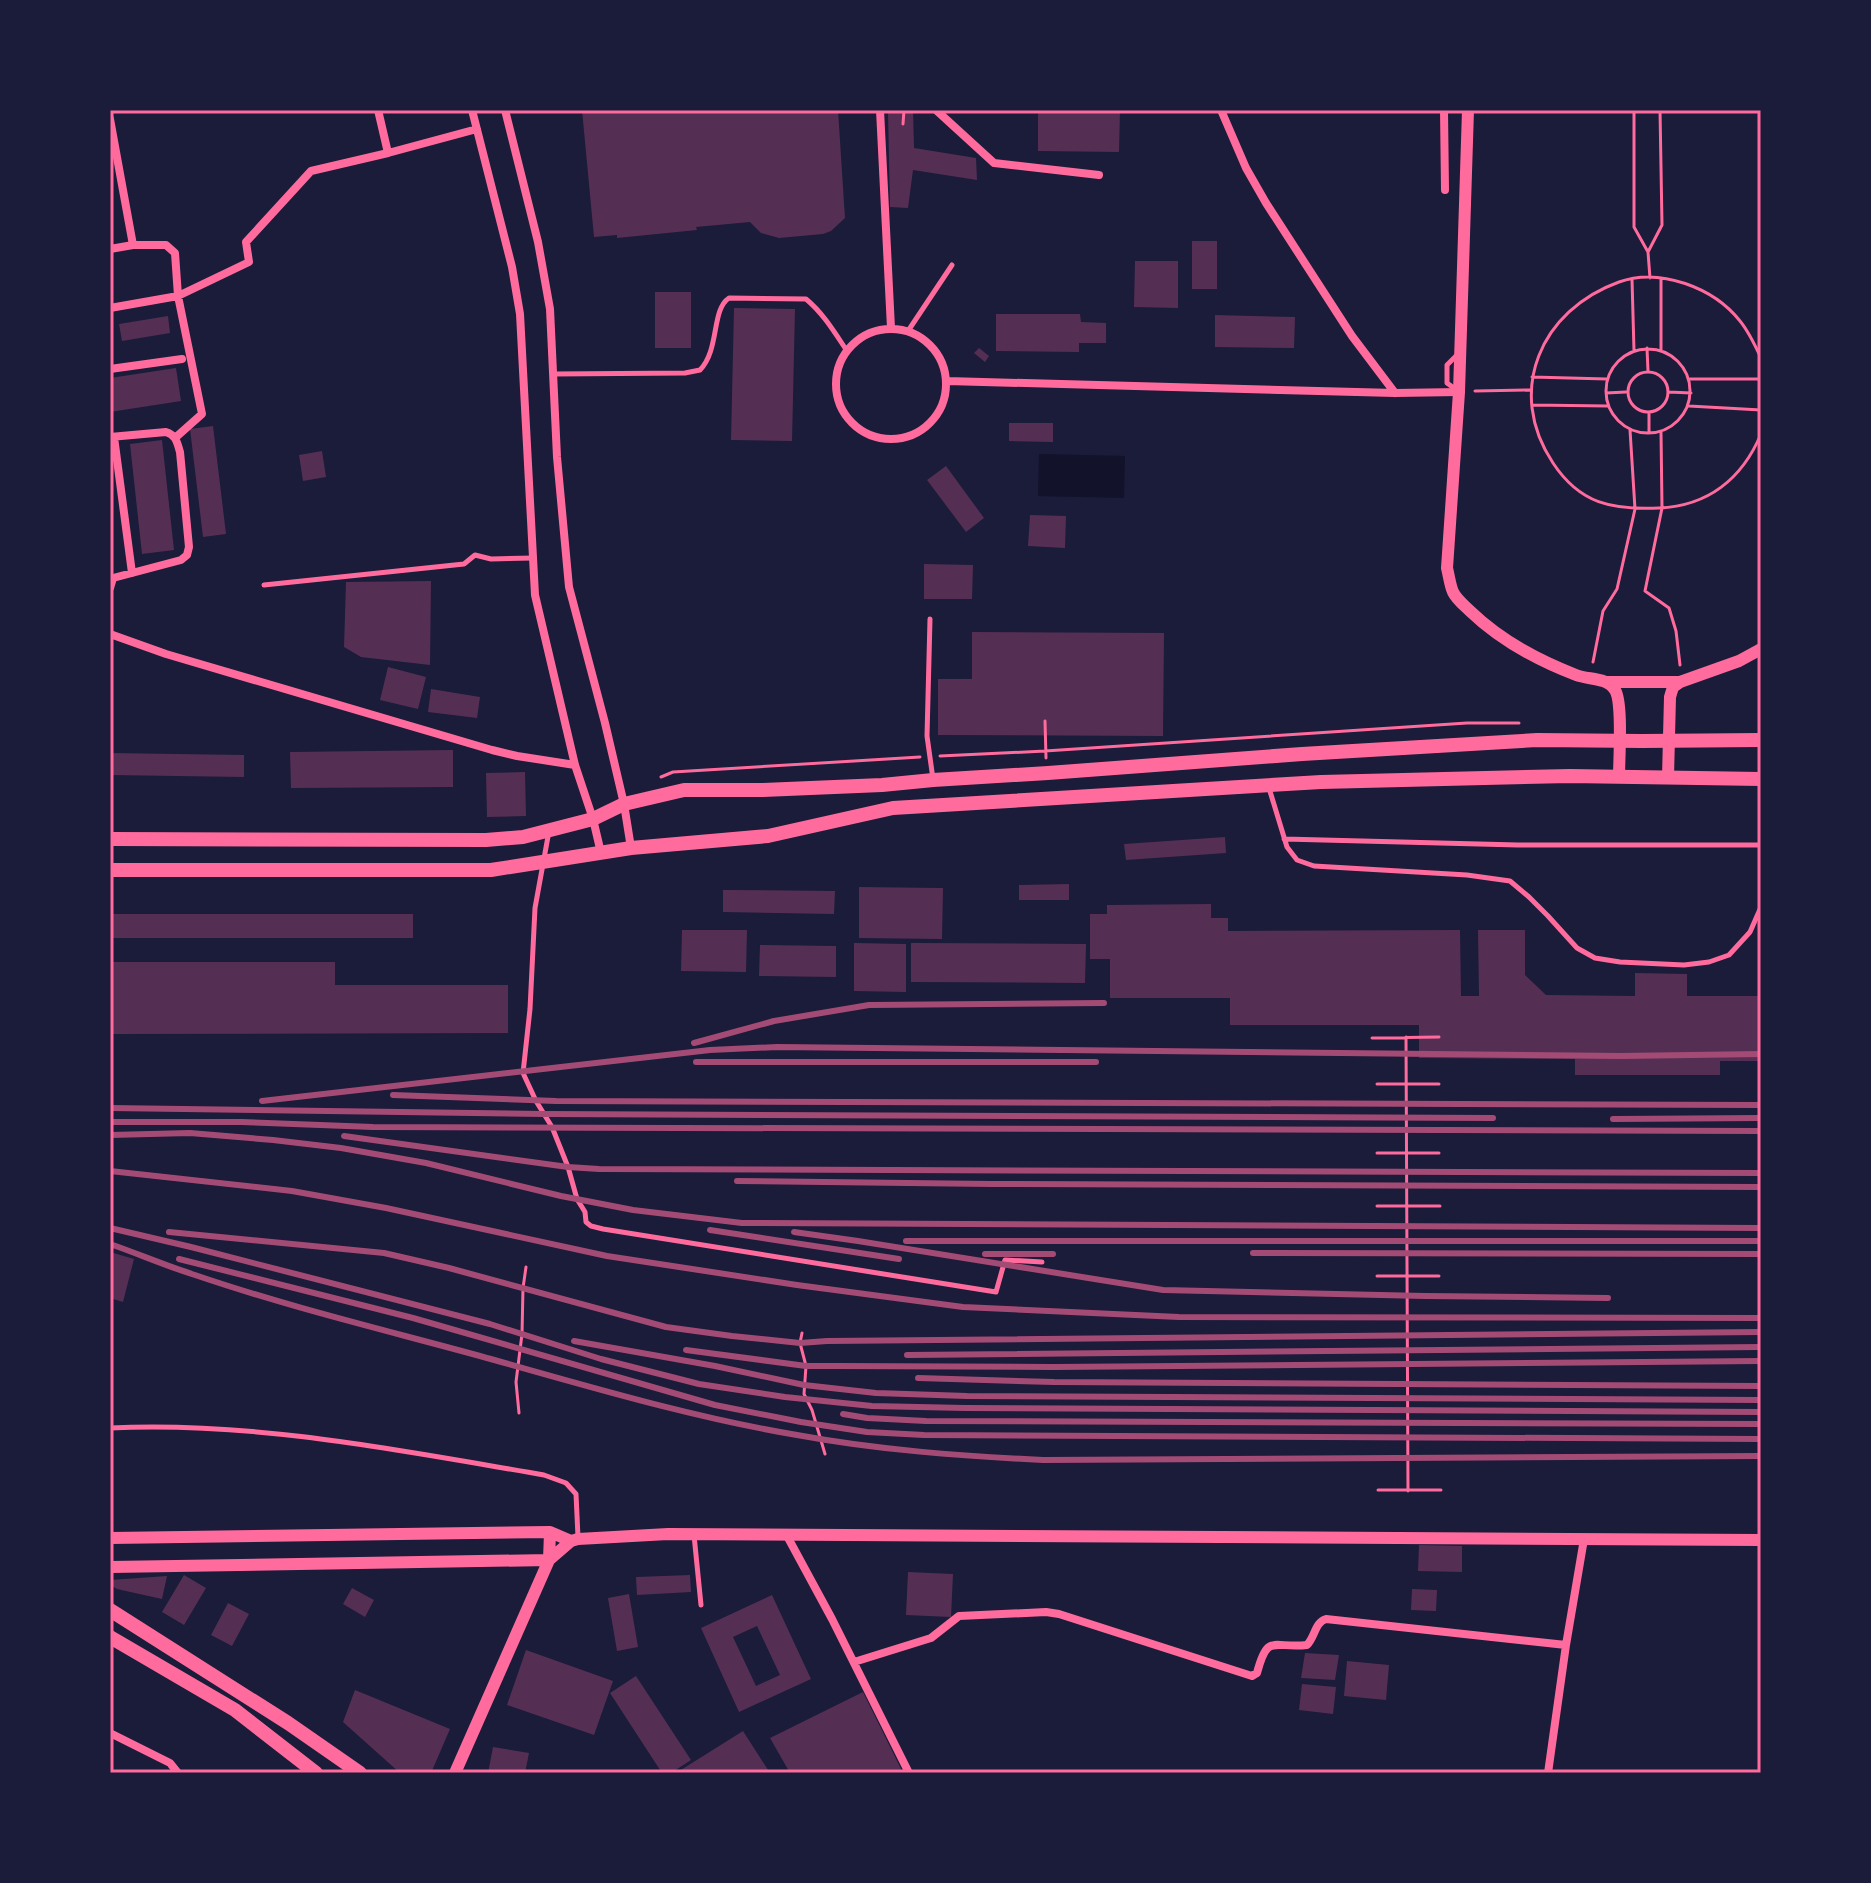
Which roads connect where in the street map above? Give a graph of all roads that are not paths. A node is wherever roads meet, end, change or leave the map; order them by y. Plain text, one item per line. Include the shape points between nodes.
1 (378, 110) edge
2 (472, 110) edge
3 (505, 110) edge
4 (880, 110) edge
5 (936, 110) edge
6 (1221, 110) edge
7 (1444, 110) edge
8 (1468, 110) edge
9 (110, 119) edge
10 (477, 129) junction
11 (388, 153) junction
12 (1099, 175) dead end
13 (1445, 190) dead end
14 (133, 245) junction
15 (110, 249) edge
16 (952, 265) dead end
17 (178, 296) junction
18 (110, 308) edge
19 (891, 328) junction
20 (908, 331) junction
21 (847, 351) junction
22 (182, 359) dead end
23 (110, 369) edge
24 (553, 374) junction
25 (947, 381) junction
26 (1459, 392) junction
27 (1395, 393) junction
28 (112, 437) edge
29 (175, 438) junction
30 (534, 558) junction
31 (132, 573) junction
32 (111, 581) edge
33 (264, 585) dead end
34 (930, 619) dead end
35 (110, 634) edge
36 (1761, 649) edge
37 (1600, 680) junction
38 (1680, 682) junction
39 (1761, 740) edge
40 (1619, 741) junction
41 (1669, 741) junction
42 (575, 765) junction
43 (1619, 777) junction
44 (1668, 777) junction
45 (1761, 779) edge
46 (933, 780) junction
47 (1268, 786) junction
48 (624, 804) junction
49 (593, 819) junction
50 (549, 830) junction
51 (110, 839) edge
52 (1284, 839) junction
53 (1761, 845) edge
54 (631, 848) junction
55 (601, 853) junction
56 (542, 862) junction
57 (110, 870) edge
58 (1761, 907) edge
59 (1042, 1262) dead end
60 (110, 1428) edge
61 (550, 1532) junction
62 (694, 1534) junction
63 (786, 1534) junction
64 (110, 1538) edge
65 (1584, 1539) junction
66 (574, 1540) junction
67 (1761, 1540) edge
68 (549, 1560) junction
69 (110, 1567) edge
70 (701, 1605) dead end
71 (110, 1610) edge
72 (110, 1637) edge
73 (1566, 1645) junction
74 (854, 1662) junction
75 (110, 1733) edge
76 (178, 1773) edge
77 (316, 1773) edge
78 (360, 1773) edge
79 (455, 1773) edge
80 (909, 1773) edge
81 (1548, 1773) edge

1 - 11 street
2 - 10 street
3 - 24 street via 538,242 550,309
4 - 19 street
5 - 12 street via 994,163
6 - 27 street via 1266,203
7 - 13 street
8 - 26 street
9 - 14 street
10 - 11 street
10 - 30 street via 520,314
11 - 17 street via 311,171 246,242 249,262
14 - 15 street
14 - 17 street via 166,245 175,253
16 - 20 lane
17 - 18 street
17 - 29 street via 202,414
19 - 20 street
19 - 21 street via 874,331
20 - 25 street via 935,350
21 - 24 lane via 806,299 729,298 721,305 709,360 700,370
21 - 25 street via 838,368 840,406 866,433 885,439 904,438 936,417
22 - 23 street
24 - 48 street via 569,587
25 - 27 street
26 - 27 street
26 - 37 street via 1447,568 1453,593 1512,645 1578,676
28 - 29 street via 166,432
28 - 31 street
29 - 31 street via 187,555
30 - 33 lane via 475,555 464,564
30 - 42 street via 535,595
31 - 32 street
34 - 46 lane via 927,736
35 - 42 street via 492,750
36 - 38 street
37 - 38 street
37 - 40 street via 1613,686 1619,698
38 - 41 street via 1671,694
39 - 41 main road
40 - 41 main road
40 - 43 street
40 - 46 main road via 1521,741
41 - 44 street
42 - 49 street
43 - 44 main road
43 - 47 main road
44 - 45 main road
46 - 48 main road via 684,790
47 - 52 lane
47 - 54 main road via 893,808 768,836
48 - 49 main road
48 - 54 street
49 - 50 main road
49 - 55 street
50 - 51 main road via 486,840
50 - 56 lane
52 - 53 lane
52 - 58 lane via 1297,860 1314,866 1510,881 1577,948 1620,962 1684,965 1729,955 1750,932
54 - 55 main road
55 - 56 main road
56 - 57 main road via 491,870
56 - 59 lane via 523,1073 552,1127 586,1222 996,1292 1005,1260
60 - 66 lane via 249,1431 544,1475 566,1483 576,1494
61 - 64 street
61 - 66 street
61 - 68 street
62 - 63 street
62 - 66 street
62 - 70 lane
63 - 65 street
63 - 74 street
65 - 67 street
65 - 73 street
66 - 68 street
68 - 69 street
68 - 79 street
71 - 78 main road
72 - 77 main road via 235,1710
73 - 74 street via 1326,1619 1307,1645 1267,1647 1252,1676 1046,1612 959,1616 931,1638
73 - 81 street
74 - 80 street
75 - 76 street via 170,1763

